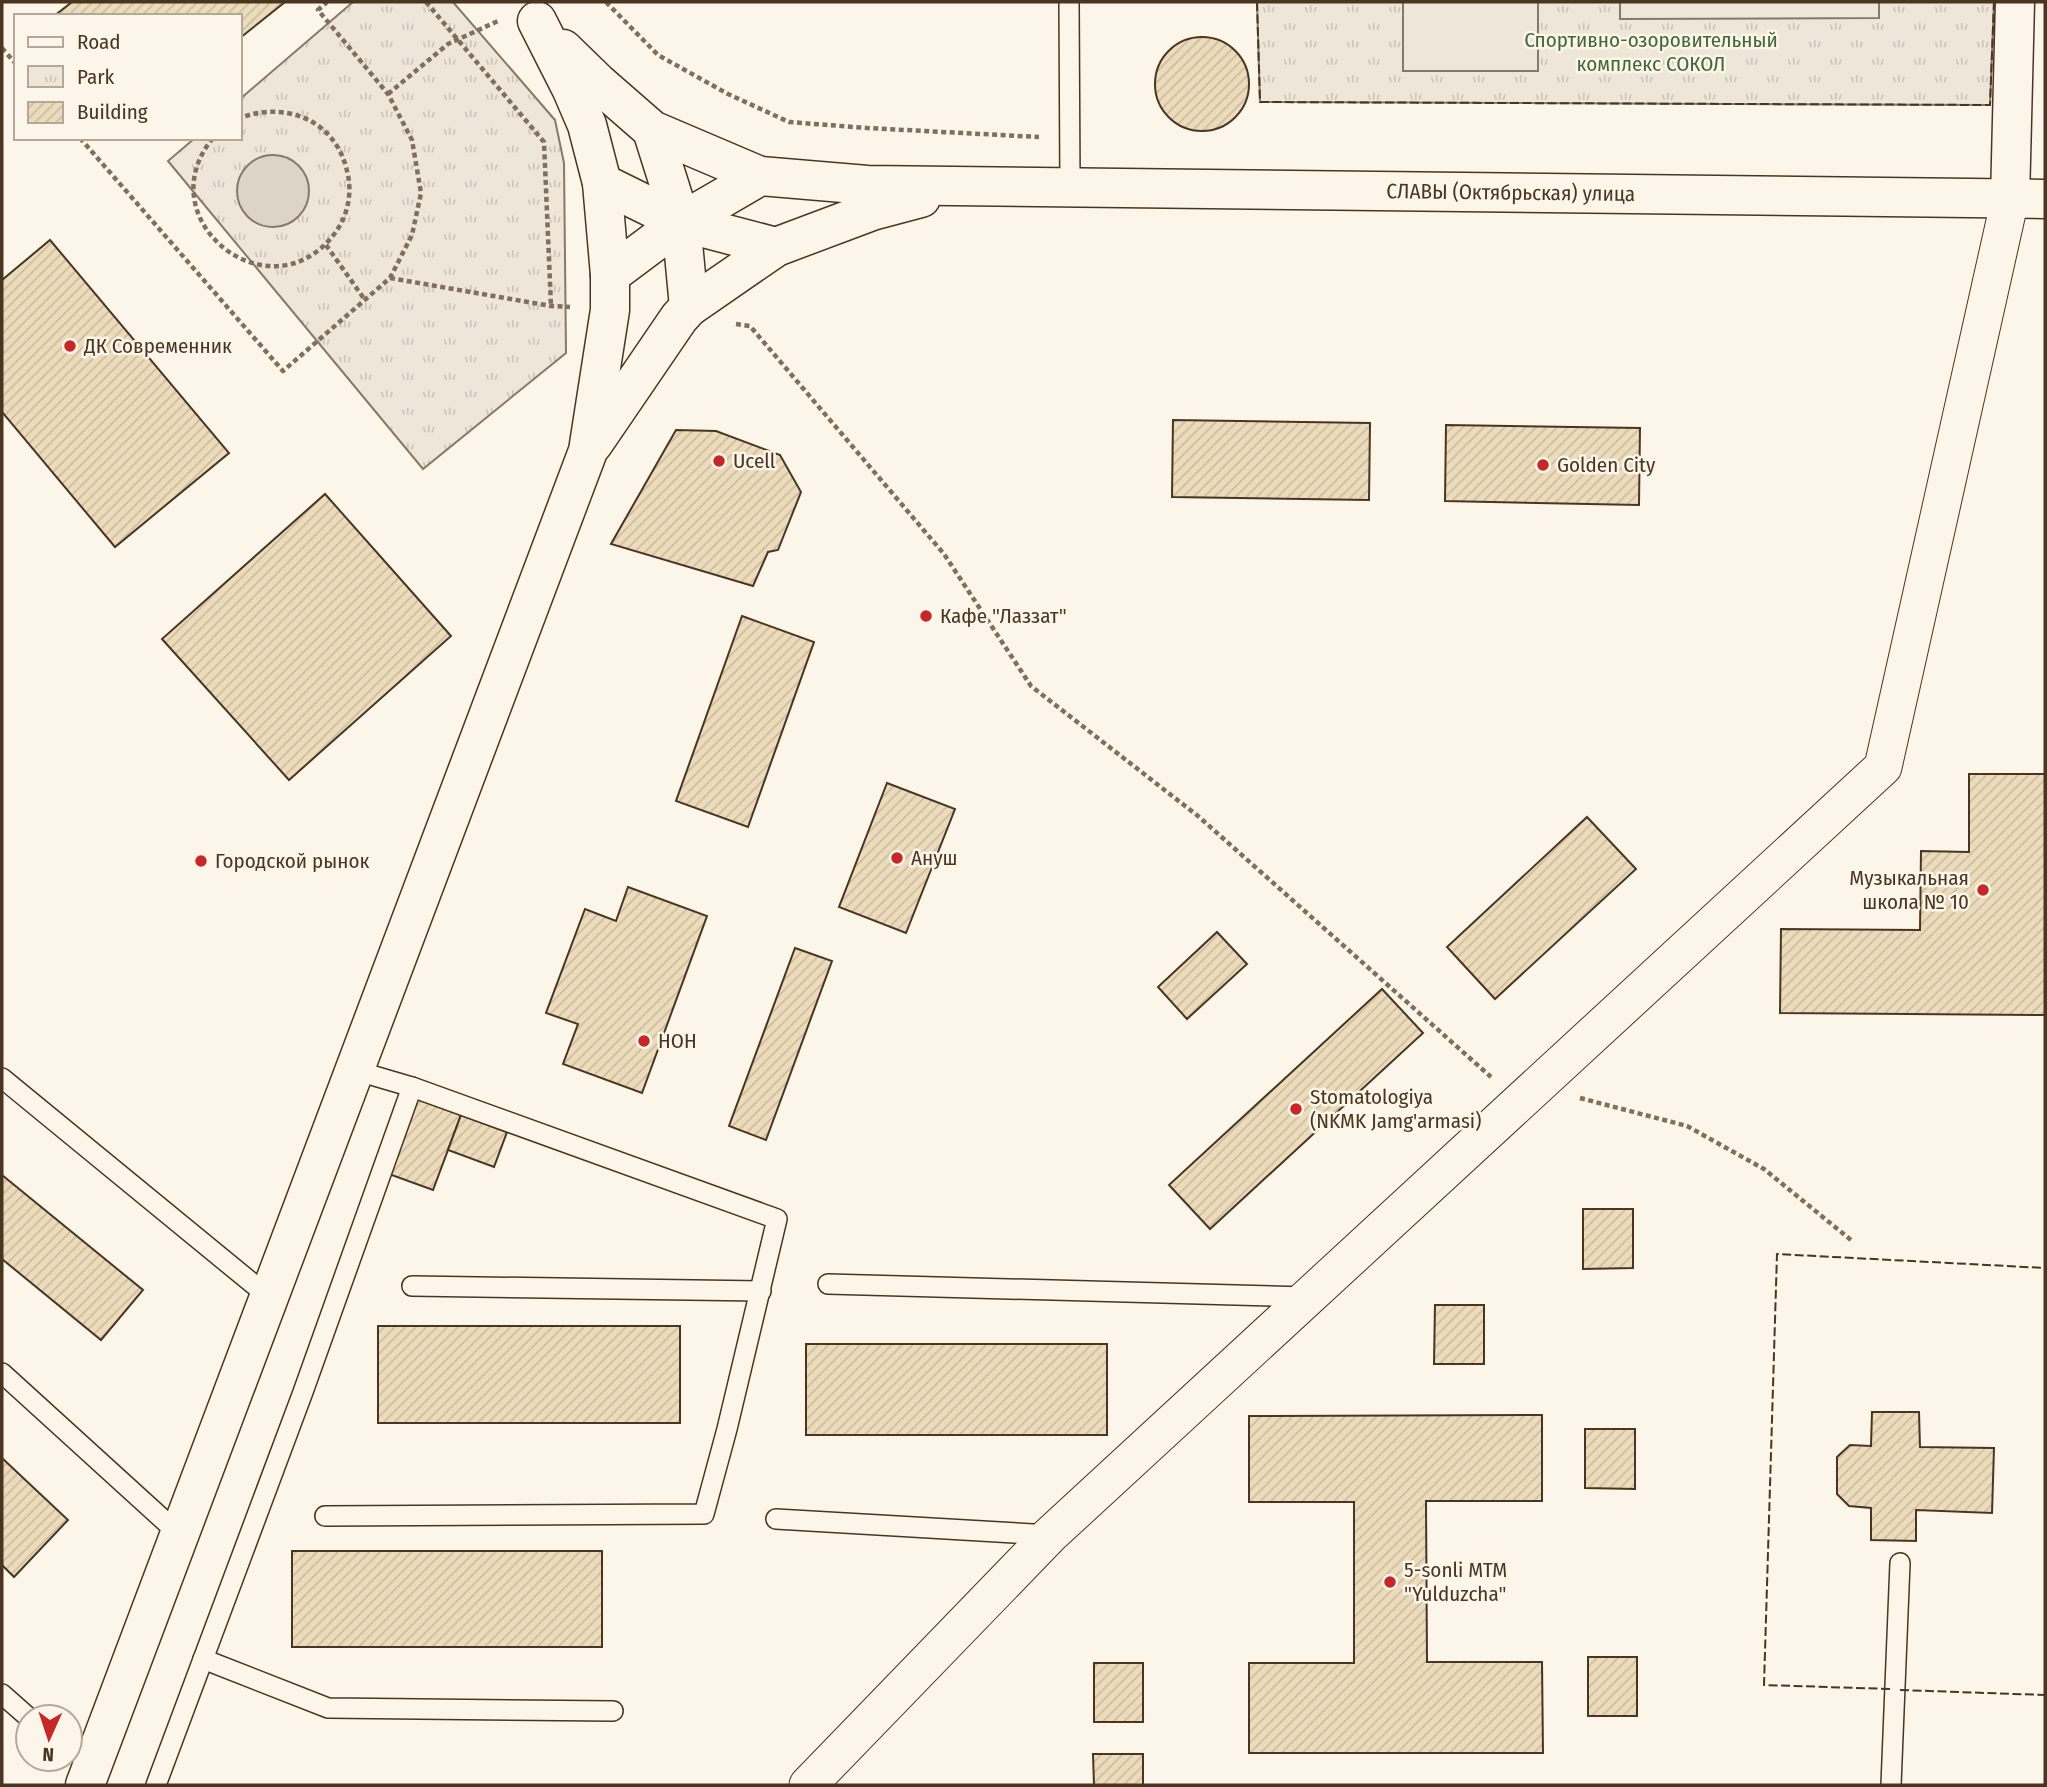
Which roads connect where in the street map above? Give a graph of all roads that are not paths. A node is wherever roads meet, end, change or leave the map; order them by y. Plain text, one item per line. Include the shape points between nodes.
1 (1069, 2) edge
2 (2015, 2) edge
3 (527, 10) edge
4 (652, 130) junction
5 (760, 176) junction
6 (602, 183) junction
7 (974, 186) junction
8 (1070, 187) junction
9 (2027, 199) edge
10 (681, 222) junction
11 (776, 247) junction
12 (610, 293) junction
13 (684, 313) junction
14 (588, 451) junction
15 (355, 1070) junction
16 (2, 1078) edge
17 (412, 1087) junction
18 (828, 1284) dead end
19 (412, 1286) dead end
20 (761, 1291) junction
21 (269, 1297) junction
22 (1308, 1297) junction
23 (2, 1373) edge
24 (326, 1517) dead end
25 (776, 1520) dead end
26 (179, 1534) junction
27 (1050, 1535) junction
28 (1900, 1563) dead end
29 (203, 1659) junction
30 (613, 1710) dead end
31 (85, 1773) edge
32 (156, 1785) edge
33 (808, 1785) edge
34 (1891, 1785) edge

1 - 8 lane
2 - 9 main road
3 - 4 main road
3 - 6 main road via 556,55 582,113
4 - 5 main road
4 - 10 main road
5 - 7 main road via 867,185
5 - 10 main road
6 - 10 main road
6 - 12 main road
7 - 8 main road, СЛАВЫ (Октябрьская) улица
7 - 11 main road via 872,211
8 - 9 main road, СЛАВЫ (Октябрьская) улица
9 - 22 street via 1883,767
10 - 11 main road
10 - 12 main road
10 - 13 main road
11 - 13 main road
12 - 14 main road
13 - 14 main road
14 - 15 main road
15 - 17 lane
15 - 21 main road
16 - 21 lane
17 - 20 lane via 777,1219
17 - 29 lane
18 - 22 lane
19 - 20 lane
20 - 24 lane via 704,1514
21 - 26 main road
22 - 27 street
23 - 26 lane
25 - 27 lane
26 - 31 main road
27 - 33 street
28 - 34 lane
29 - 30 lane via 328,1708
29 - 32 lane

